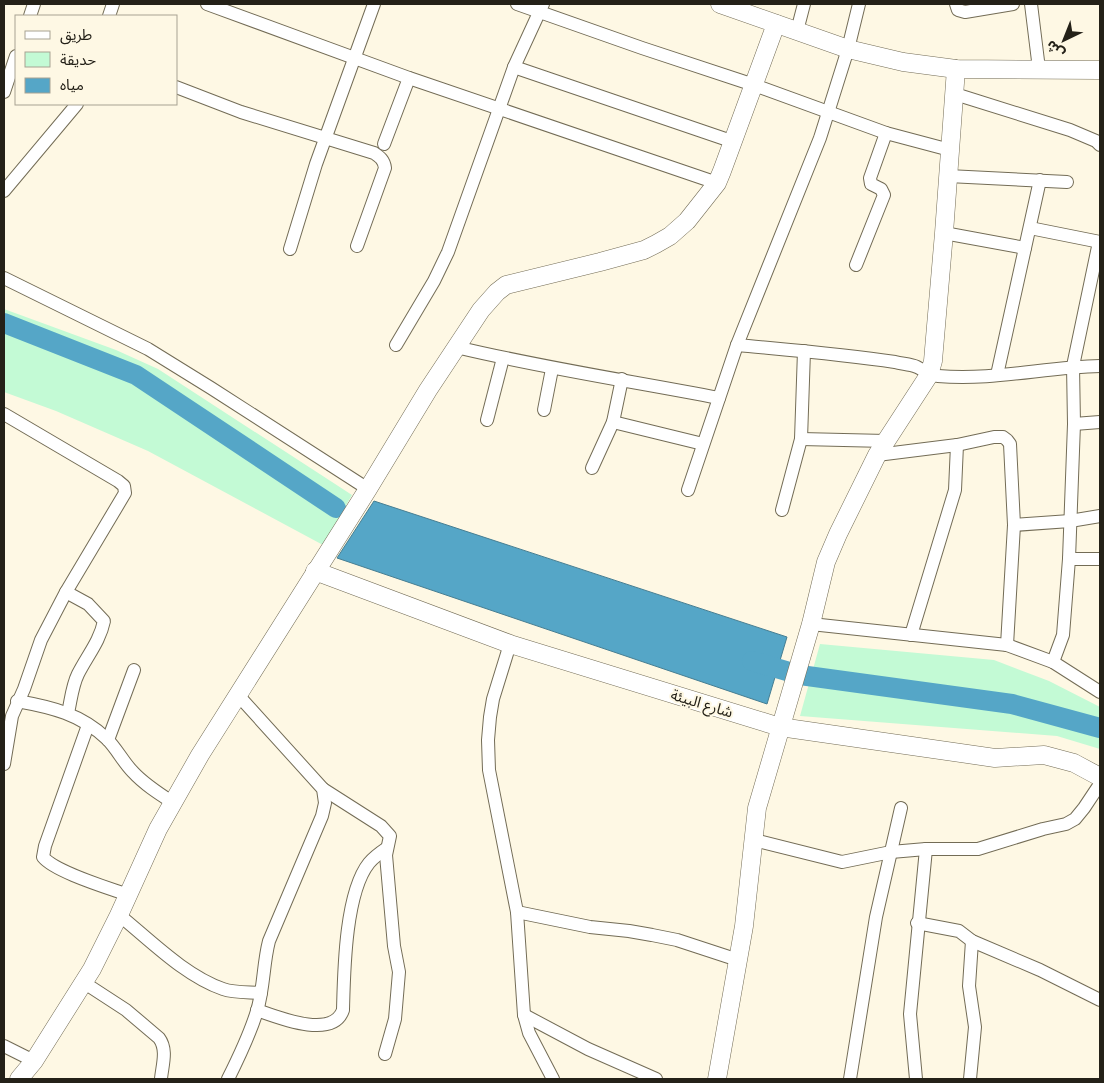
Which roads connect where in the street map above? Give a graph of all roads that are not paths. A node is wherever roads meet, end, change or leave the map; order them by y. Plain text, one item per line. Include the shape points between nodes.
1 (207, 4) edge
2 (374, 4) edge
3 (517, 4) edge
4 (720, 4) edge
5 (804, 4) edge
6 (859, 4) edge
7 (956, 4) edge
8 (1012, 4) edge
9 (1030, 4) edge
10 (235, 8) edge
11 (542, 8) edge
12 (776, 24) junction
13 (797, 31) junction
14 (848, 49) junction
15 (354, 58) junction
16 (15, 59) edge
17 (514, 67) junction
18 (956, 69) junction
19 (1039, 69) junction
20 (1100, 70) edge
21 (409, 78) junction
22 (754, 85) junction
23 (178, 88) edge
24 (4, 92) edge
25 (955, 94) junction
26 (76, 105) edge
27 (500, 109) junction
28 (828, 112) junction
29 (886, 133) junction
30 (326, 138) junction
31 (734, 142) junction
32 (384, 144) dead end
33 (1100, 145) edge
34 (950, 150) junction
35 (948, 176) junction
36 (1040, 180) junction
37 (717, 182) junction
38 (1067, 182) dead end
39 (4, 191) edge
40 (1030, 228) junction
41 (944, 232) junction
42 (1100, 242) edge
43 (357, 246) dead end
44 (1025, 248) junction
45 (290, 249) dead end
46 (856, 264) dead end
47 (4, 278) edge
48 (737, 345) junction
49 (396, 346) dead end
50 (456, 347) junction
51 (804, 352) junction
52 (503, 358) junction
53 (1073, 366) junction
54 (1100, 366) edge
55 (552, 368) junction
56 (929, 375) junction
57 (996, 375) junction
58 (622, 379) junction
59 (719, 398) junction
60 (544, 410) dead end
61 (4, 414) edge
62 (487, 420) dead end
63 (613, 422) junction
64 (1100, 422) edge
65 (1074, 424) junction
66 (801, 439) junction
67 (703, 444) junction
68 (957, 445) junction
69 (882, 448) junction
70 (592, 468) dead end
71 (368, 489) junction
72 (688, 490) dead end
73 (782, 510) dead end
74 (1100, 516) edge
75 (1070, 521) junction
76 (1014, 525) junction
77 (1069, 559) junction
78 (1100, 560) edge
79 (315, 571) junction
80 (66, 592) junction
81 (811, 624) junction
82 (911, 635) junction
83 (510, 644) junction
84 (1007, 645) junction
85 (1053, 662) junction
86 (134, 670) dead end
87 (1100, 692) edge
88 (238, 695) junction
89 (17, 701) junction
90 (68, 713) junction
91 (8, 715) edge
92 (88, 725) junction
93 (780, 727) junction
94 (108, 740) junction
95 (4, 764) edge
96 (1100, 777) edge
97 (1100, 784) edge
98 (323, 789) junction
99 (172, 802) junction
100 (901, 808) dead end
101 (754, 840) junction
102 (387, 848) junction
103 (926, 849) junction
104 (891, 852) junction
105 (128, 895) junction
106 (517, 912) junction
107 (119, 915) junction
108 (917, 923) junction
109 (972, 941) junction
110 (738, 960) junction
111 (83, 982) junction
112 (261, 993) junction
113 (1100, 1000) edge
114 (257, 1010) junction
115 (524, 1015) junction
116 (4, 1046) edge
117 (385, 1054) dead end
118 (34, 1061) junction
119 (19, 1079) edge
120 (160, 1079) edge
121 (228, 1079) edge
122 (553, 1079) edge
123 (656, 1079) edge
124 (716, 1079) edge
125 (850, 1079) edge
126 (916, 1079) edge
127 (970, 1079) edge

1 - 10 street
2 - 15 street
3 - 11 street
4 - 12 street
5 - 13 street
6 - 14 street
7 - 8 street via 958,10 965,12
9 - 19 street
10 - 15 street
11 - 17 street
11 - 22 street via 642,48
12 - 13 street
12 - 22 street
13 - 14 street
14 - 18 street via 903,62
14 - 28 street
15 - 21 street
15 - 30 street
16 - 24 street
17 - 27 street
17 - 31 street
18 - 19 street
18 - 25 street
19 - 20 street
21 - 27 street
21 - 32 street
22 - 28 street
22 - 31 street
23 - 30 street
25 - 33 street via 1070,130
25 - 34 street
26 - 39 street
27 - 37 street
27 - 49 street via 448,252
28 - 29 street
28 - 48 street
29 - 34 street
29 - 46 street via 870,178 871,184 881,188 884,195
30 - 43 street via 374,153 385,164
30 - 45 street
31 - 37 street
34 - 35 street
35 - 36 street
35 - 41 street
36 - 38 street
36 - 40 street
37 - 50 street via 670,236 644,250 506,285 481,310
40 - 42 street
40 - 44 street
41 - 44 street
41 - 56 street via 936,334
42 - 53 street
44 - 57 street
47 - 71 street via 148,349
48 - 51 street
48 - 59 street
50 - 52 street
50 - 71 street
51 - 56 street via 907,364
51 - 66 street
52 - 55 street
52 - 62 street
53 - 54 street
53 - 57 street
53 - 65 street
55 - 58 street
55 - 60 street
56 - 57 street
56 - 69 street
58 - 59 street
58 - 63 street
59 - 67 street
61 - 80 street via 124,486 125,493
63 - 67 street
63 - 70 street
64 - 65 street
65 - 75 street
66 - 69 street
66 - 73 street
67 - 72 street
68 - 69 street
68 - 76 street via 1003,437 1008,440
68 - 82 street via 955,490
69 - 81 street via 826,562
71 - 79 street
74 - 75 street
75 - 76 street
75 - 77 street
76 - 84 street
77 - 78 street
77 - 85 street via 1063,635
79 - 83 street, شارع البيئة
79 - 88 street
80 - 89 street via 41,640
80 - 90 street via 88,604 104,621 93,651 74,684
81 - 82 street
81 - 93 street
82 - 84 street
83 - 93 street, شارع البيئة
83 - 106 street via 493,699 488,740 489,770
84 - 85 street
85 - 87 street
86 - 94 street
88 - 98 street
88 - 99 street
89 - 90 street
89 - 91 street
90 - 92 street
91 - 95 street
92 - 94 street
92 - 105 street via 43,857 62,870
93 - 96 street, شارع البيئة via 995,758 1044,755 1074,763
93 - 101 street via 757,808
94 - 99 street via 132,772
97 - 103 street via 1075,819 1066,824 978,848
98 - 102 street via 387,831 390,836
98 - 112 street via 322,816 269,941
99 - 105 street
100 - 104 street
101 - 104 street via 842,862
101 - 110 street
102 - 114 street via 368,864 361,875 352,907 341,1017 331,1023 300,1024
102 - 117 street via 399,972 395,1019
103 - 104 street
103 - 108 street
104 - 125 street via 876,917
105 - 107 street
106 - 110 street via 677,940
106 - 115 street
107 - 111 street
107 - 112 street via 200,978 225,990
108 - 109 street via 951,928 966,934
108 - 126 street via 910,1014
109 - 113 street
109 - 127 street via 969,986 975,1027
110 - 124 street
111 - 118 street
111 - 120 street via 126,1010 159,1038 164,1053
112 - 114 street
114 - 121 street
115 - 122 street via 529,1033
115 - 123 street
116 - 118 street
118 - 119 street

